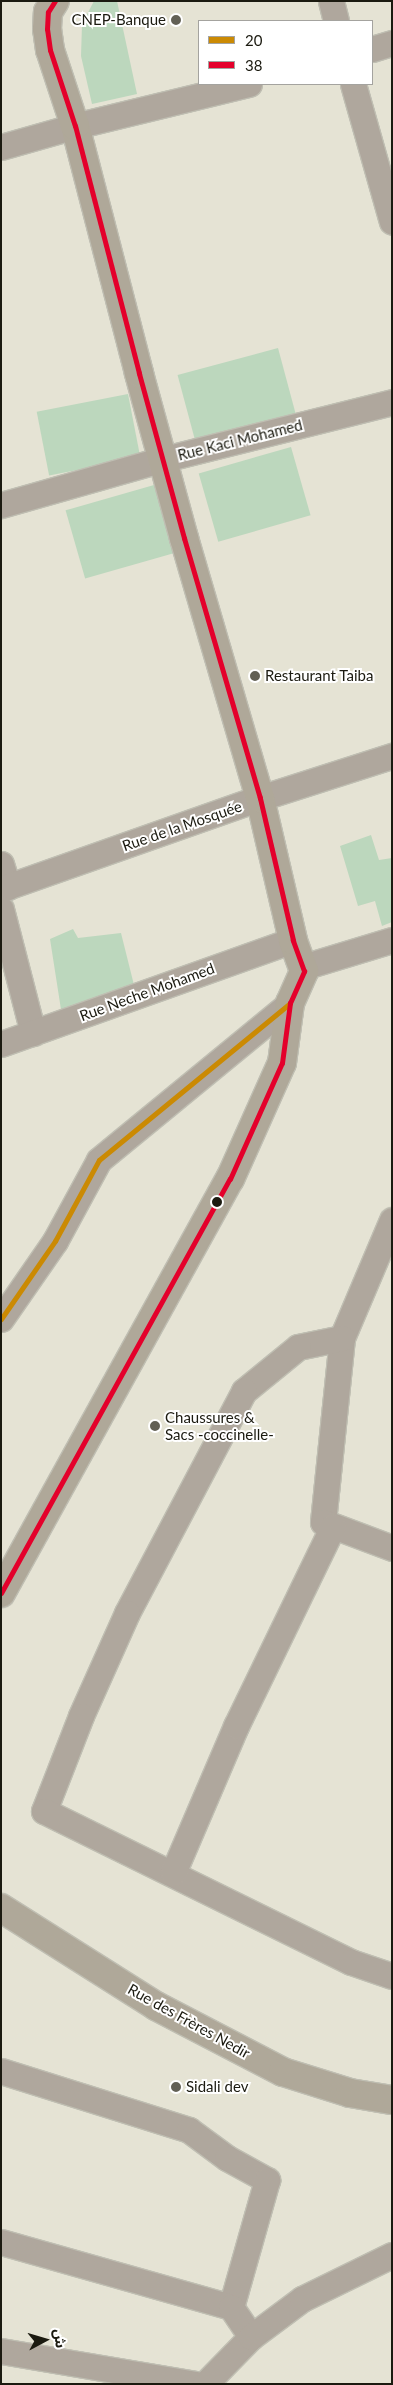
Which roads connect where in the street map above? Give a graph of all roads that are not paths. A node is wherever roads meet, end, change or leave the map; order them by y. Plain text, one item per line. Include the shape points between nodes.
1 (55, 1) edge
2 (331, 1) edge
3 (336, 20) edge
4 (392, 43) edge
5 (373, 49) edge
6 (244, 85) edge
7 (353, 85) edge
8 (76, 126) junction
9 (1, 147) edge
10 (392, 222) edge
11 (392, 402) edge
12 (164, 459) junction
13 (1, 505) edge
14 (392, 756) edge
15 (260, 798) junction
16 (3, 887) edge
17 (293, 940) junction
18 (392, 940) edge
19 (303, 967) junction
20 (290, 1003) junction
21 (33, 1032) junction
22 (1, 1044) edge
23 (392, 1220) edge
24 (4, 1307) edge
25 (342, 1338) junction
26 (334, 1526) junction
27 (392, 1548) edge
28 (1, 1593) edge
29 (173, 1873) junction
30 (1, 1908) edge
31 (392, 1976) edge
32 (1, 2071) edge
33 (392, 2100) edge
34 (1, 2242) edge
35 (392, 2255) edge
36 (231, 2307) junction
37 (251, 2337) junction
38 (1, 2351) edge
39 (196, 2384) edge
40 (205, 2384) edge

1 - 8 main road via 48,12 50,50
2 - 3 street
4 - 5 street
6 - 8 street
7 - 10 street
8 - 9 street
8 - 12 main road
11 - 12 street, Rue Kaci Mohamed
12 - 13 street, Rue Kaci Mohamed
12 - 15 main road
14 - 15 street, Rue de la Mosquée
15 - 16 street, Rue de la Mosquée
15 - 17 main road
16 - 21 street
17 - 19 main road
17 - 21 street, Rue Neche Mohamed
18 - 19 street
19 - 20 main road via 304,972
20 - 24 street via 99,1160 55,1241
20 - 28 main road via 282,1063 230,1179
21 - 22 street, Rue Neche Mohamed
23 - 25 street
25 - 26 street via 324,1522
25 - 29 street via 298,1347 244,1391 127,1613 80,1716 44,1811
26 - 27 street
26 - 29 street via 236,1726
29 - 31 street via 352,1962
30 - 33 main road, Rue des Frères Nedir via 156,2006 282,2072 350,2093
32 - 36 street via 189,2130 227,2158 267,2180
34 - 36 street
35 - 37 street via 302,2299
36 - 37 street
37 - 40 street
38 - 39 street

